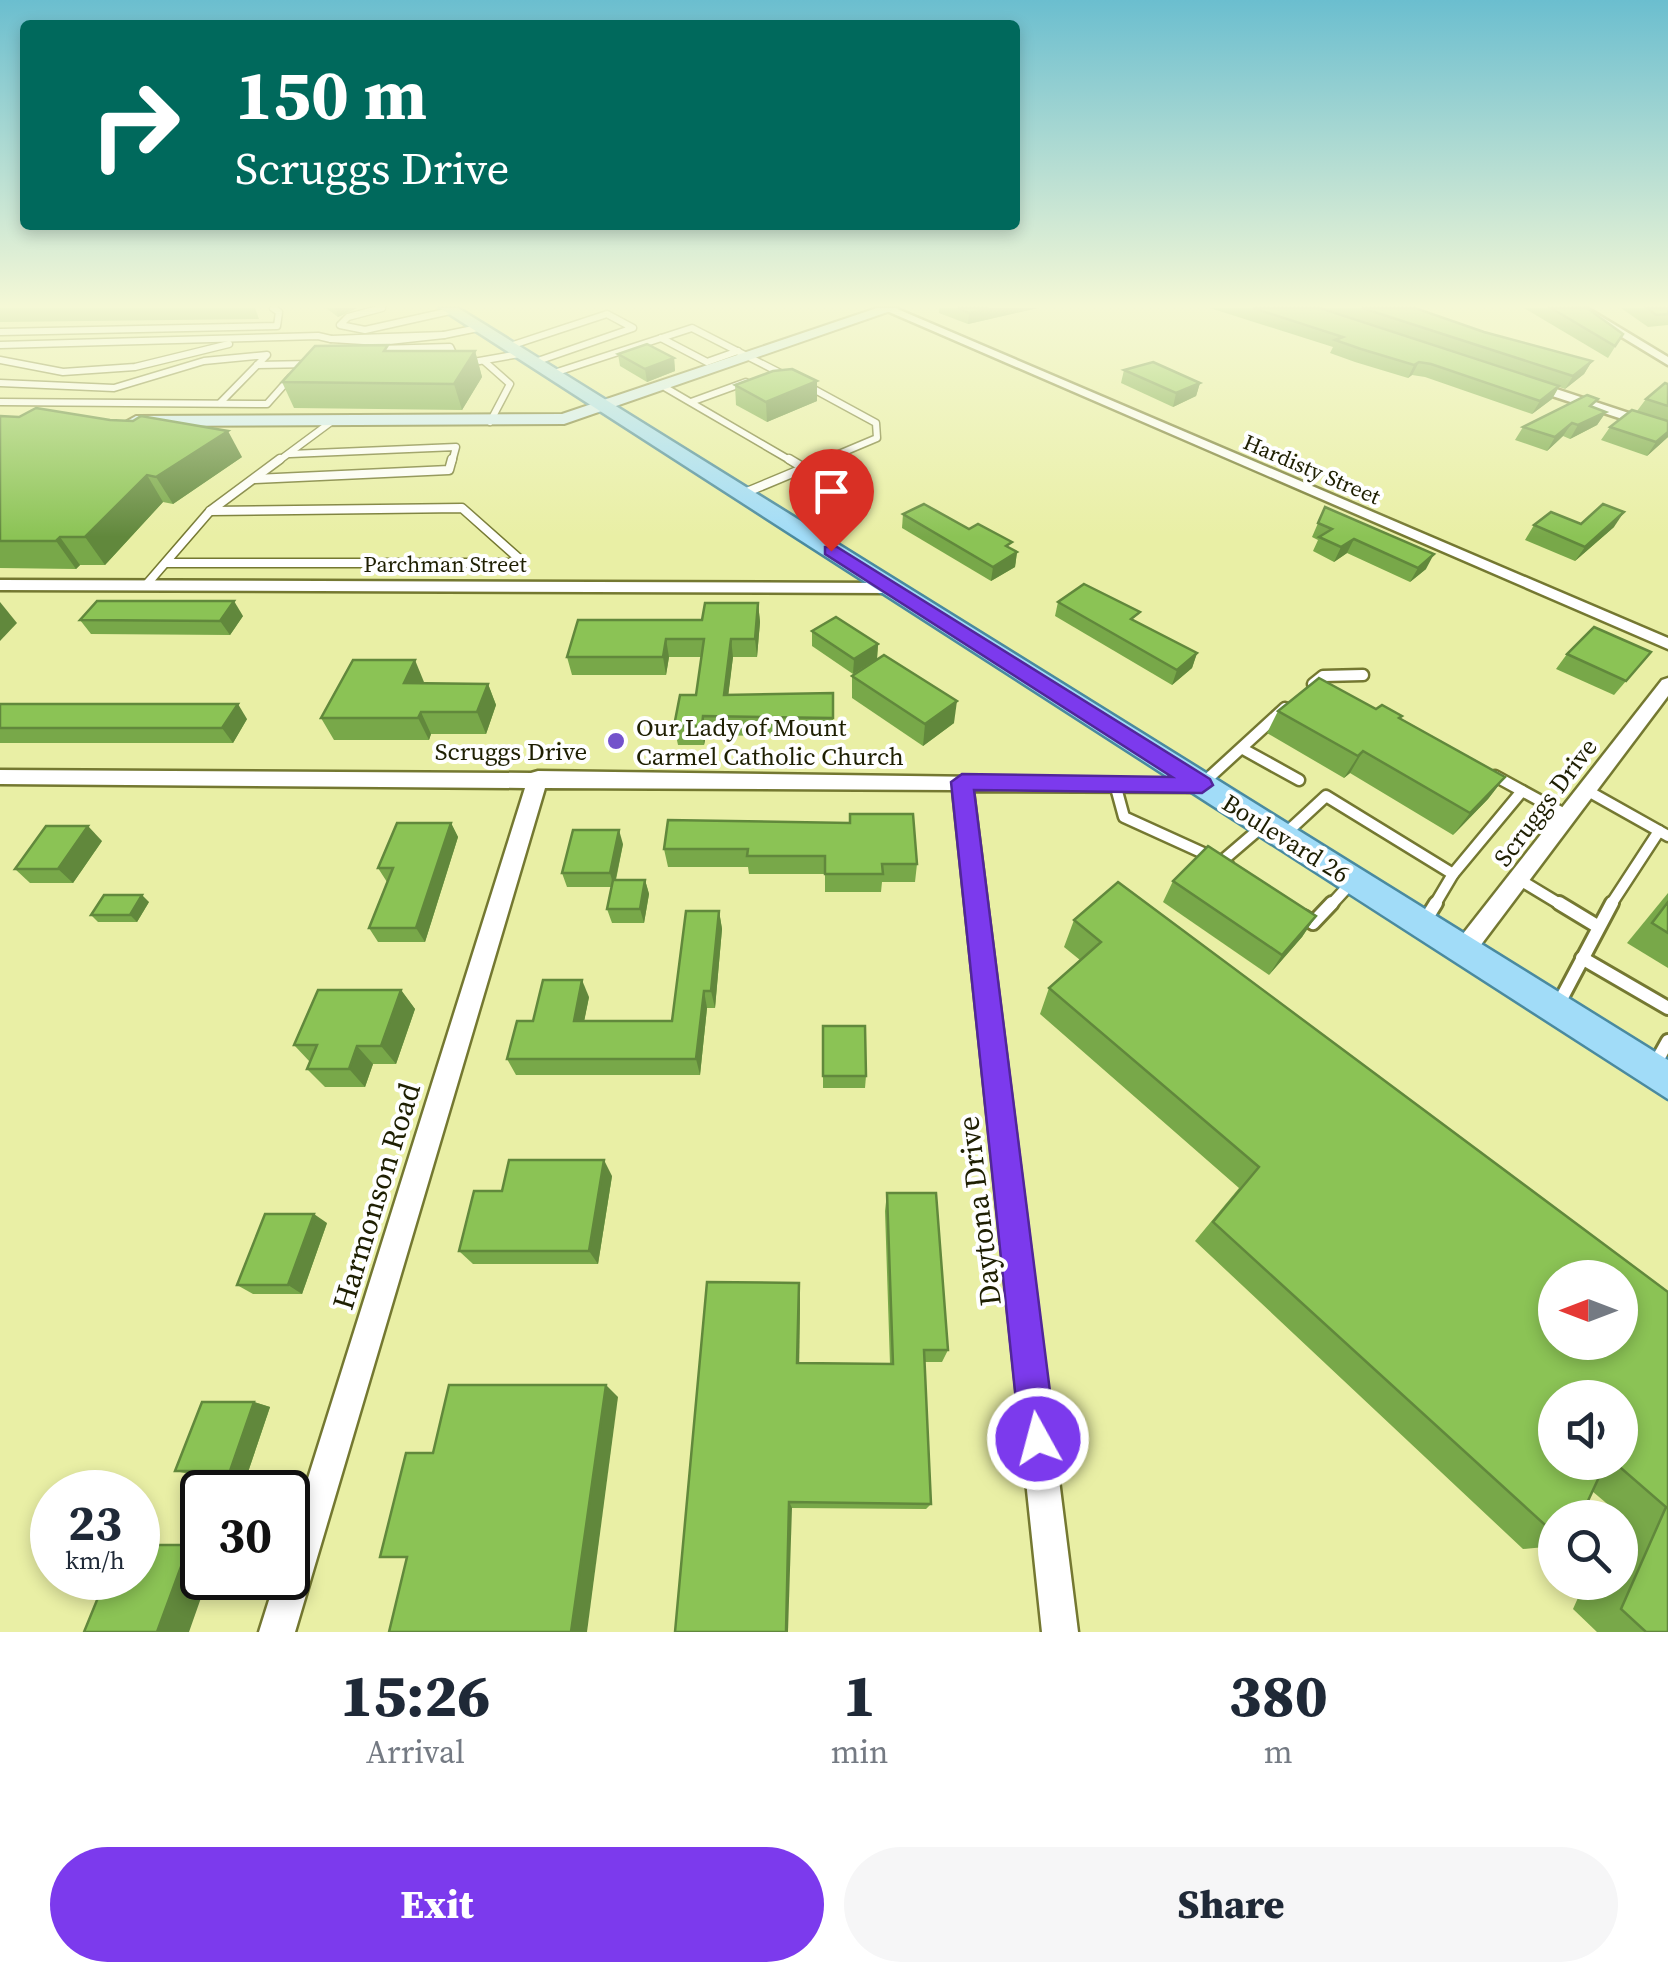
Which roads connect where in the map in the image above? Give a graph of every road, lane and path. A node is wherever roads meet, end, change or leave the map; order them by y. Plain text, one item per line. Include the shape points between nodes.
1 (26, 384) edge
2 (127, 384) edge
3 (239, 384) edge
4 (285, 384) edge
5 (510, 384) edge
6 (566, 384) edge
7 (675, 384) edge
8 (737, 384) edge
9 (801, 384) edge
10 (1064, 384) edge
11 (1532, 384) edge
12 (114, 388) junction
13 (666, 388) junction
14 (0, 402) edge
15 (691, 402) junction
16 (96, 403) junction
17 (220, 404) junction
18 (602, 407) junction
19 (84, 412) edge
20 (0, 420) edge
21 (331, 422) junction
22 (490, 422) junction
23 (1668, 430) edge
24 (290, 454) junction
25 (804, 468) junction
26 (255, 478) junction
27 (741, 494) junction
28 (210, 511) junction
29 (166, 563) junction
30 (0, 584) edge
31 (146, 585) junction
32 (890, 588) junction
33 (1668, 644) edge
34 (1363, 675) dead end
35 (1668, 684) edge
36 (1310, 687) edge
37 (1297, 698) edge
38 (1244, 749) junction
39 (1495, 776) edge
40 (0, 777) edge
41 (538, 778) junction
42 (1299, 780) dead end
43 (962, 782) junction
44 (1115, 784) junction
45 (1202, 785) junction
46 (1522, 792) junction
47 (1588, 792) junction
48 (1569, 816) junction
49 (1274, 830) junction
50 (1664, 834) edge
51 (1222, 861) junction
52 (1237, 871) edge
53 (1453, 874) junction
54 (1520, 880) junction
55 (1353, 881) junction
56 (1298, 912) edge
57 (1422, 925) junction
58 (1598, 926) junction
59 (1463, 951) junction
60 (1582, 958) junction
61 (1668, 1008) edge
62 (1556, 1010) junction
63 (1668, 1040) edge
64 (1660, 1076) edge
65 (277, 1632) edge
66 (1060, 1632) edge

1 - 12 lane
2 - 12 lane
3 - 17 lane
4 - 17 lane via 267,404
5 - 22 lane
6 - 18 main road, Boulevard 26
7 - 13 street
8 - 15 lane
9 - 25 lane via 876,423 876,438
10 - 33 street, Hardisty Street
11 - 23 street
12 - 16 lane
13 - 15 lane
13 - 18 street
14 - 16 lane
15 - 25 lane
16 - 17 lane
16 - 19 lane
18 - 22 street via 564,419
18 - 27 main road, Boulevard 26
20 - 21 street
21 - 22 street
21 - 24 lane
24 - 26 lane
24 - 26 lane via 456,446 449,470
25 - 27 lane
26 - 28 lane
27 - 32 main road, Boulevard 26
28 - 29 lane
28 - 29 lane via 462,508 524,563
29 - 31 lane
30 - 31 street, Parchman Street
31 - 32 street, Parchman Street
32 - 45 main road, Boulevard 26
34 - 36 lane via 1323,676
35 - 47 street, Scruggs Drive
37 - 38 lane
38 - 42 lane
38 - 45 lane
39 - 46 lane
40 - 41 street, Scruggs Drive
41 - 43 street, Scruggs Drive
41 - 65 street, Harmonson Road
43 - 44 street, Scruggs Drive
43 - 66 street, Daytona Drive
44 - 45 street, Scruggs Drive
44 - 51 lane via 1124,817
45 - 49 main road, Boulevard 26
46 - 48 lane
46 - 53 lane
47 - 48 street, Scruggs Drive
47 - 50 lane
48 - 54 street, Scruggs Drive
49 - 51 lane
49 - 53 lane via 1326,796
49 - 55 main road, Boulevard 26
50 - 58 lane
51 - 52 lane
53 - 57 lane
54 - 58 lane
54 - 59 street, Scruggs Drive
55 - 56 lane via 1312,923
55 - 57 main road, Boulevard 26
57 - 59 main road, Boulevard 26
58 - 60 lane
59 - 62 main road, Boulevard 26
60 - 61 lane
60 - 62 lane
62 - 64 main road, Boulevard 26
63 - 64 lane

